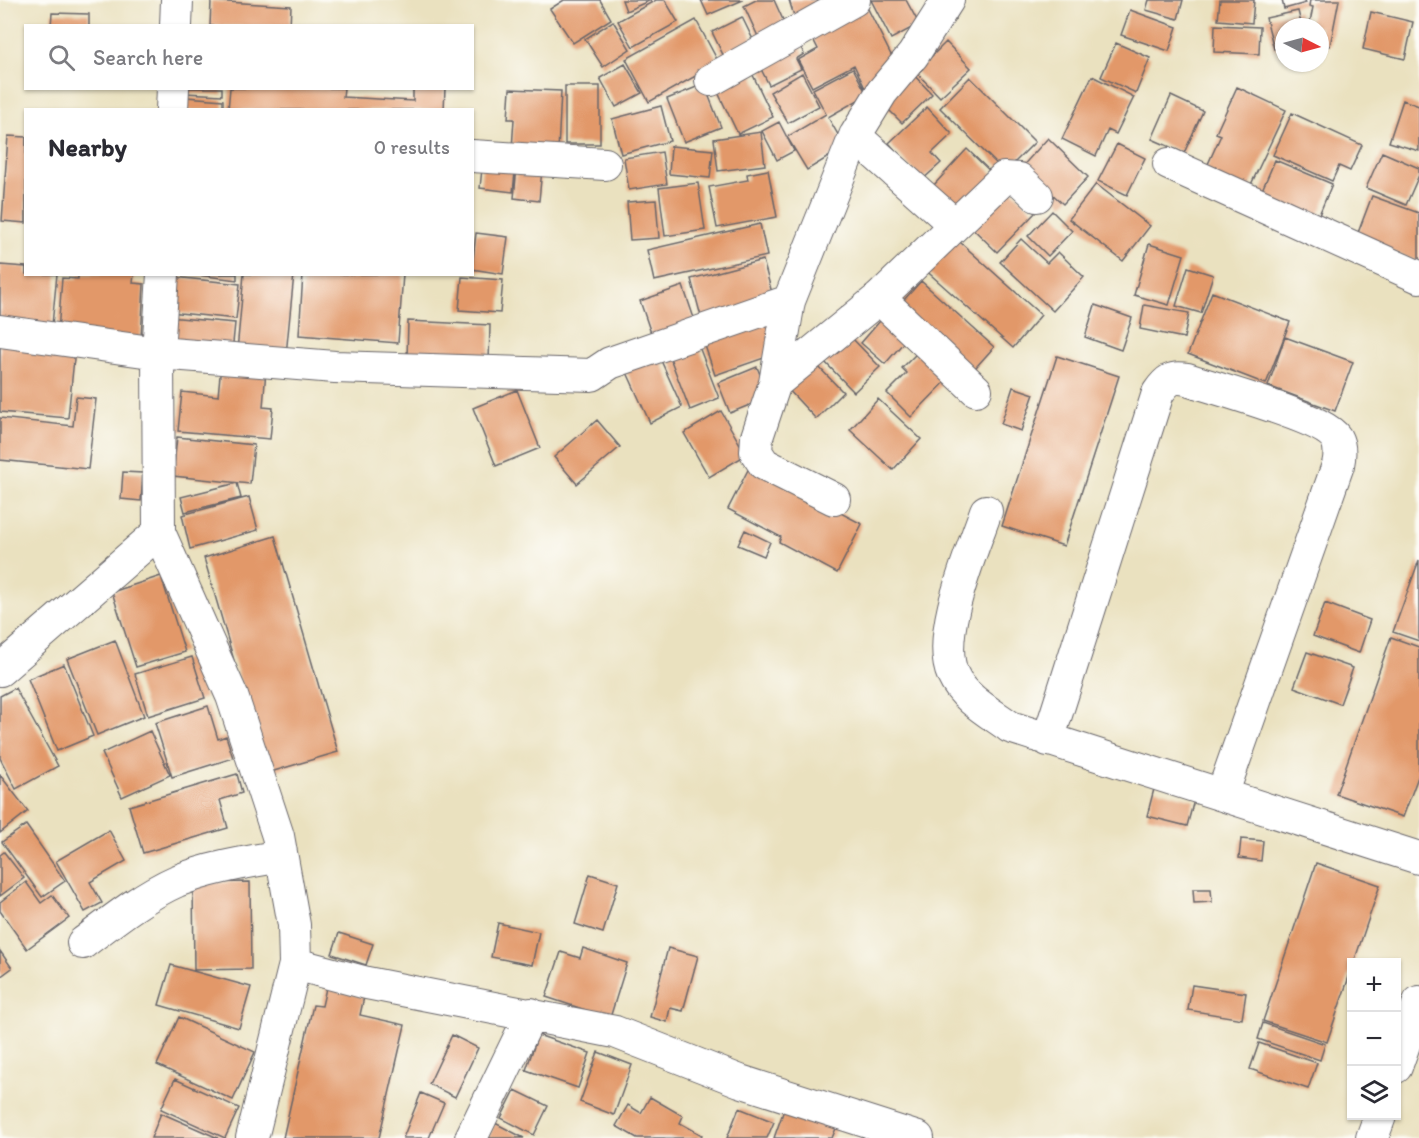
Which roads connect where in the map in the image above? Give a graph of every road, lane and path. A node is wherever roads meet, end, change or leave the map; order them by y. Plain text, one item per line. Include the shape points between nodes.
1 (177, 0) edge
2 (854, 0) edge
3 (948, 0) edge
4 (176, 24) edge
5 (711, 80) dead end
6 (173, 90) edge
7 (172, 108) edge
8 (855, 136) junction
9 (474, 156) edge
10 (604, 164) dead end
11 (1169, 164) dead end
12 (1037, 195) dead end
13 (954, 225) junction
14 (163, 276) edge
15 (1419, 277) edge
16 (879, 298) junction
17 (789, 301) junction
18 (0, 331) edge
19 (158, 353) junction
20 (775, 383) junction
21 (976, 390) dead end
22 (834, 499) dead end
23 (986, 511) dead end
24 (159, 532) junction
25 (0, 670) edge
26 (1048, 740) junction
27 (1222, 795) junction
28 (281, 856) junction
29 (1419, 858) edge
30 (83, 943) dead end
31 (295, 964) junction
32 (1419, 1002) edge
33 (531, 1014) junction
34 (1396, 1066) edge
35 (1401, 1076) edge
36 (1419, 1079) edge
37 (1379, 1120) edge
38 (252, 1138) edge
39 (471, 1138) edge
40 (918, 1138) edge
41 (1372, 1138) edge

1 - 4 street
2 - 5 street
3 - 8 street
6 - 7 street
8 - 13 street
8 - 17 street
9 - 10 street
11 - 15 street
12 - 13 street via 1019,179 1004,178
13 - 16 street
14 - 19 street
16 - 20 street
16 - 21 street
17 - 19 street via 610,363 591,375 335,367
17 - 20 street
18 - 19 street
19 - 24 street
20 - 22 street via 757,437 758,459
23 - 26 street via 952,612 948,648 952,675 969,696 1010,727
24 - 25 street
24 - 28 street via 232,696
26 - 27 street
26 - 27 street via 1158,393 1175,377 1187,379 1318,423 1337,439 1341,452
27 - 29 street
28 - 30 street via 177,881
28 - 31 street via 294,925
31 - 33 street via 367,983
31 - 38 street
32 - 34 street
33 - 39 street
33 - 40 street via 615,1032 740,1081
35 - 36 street
37 - 41 street

